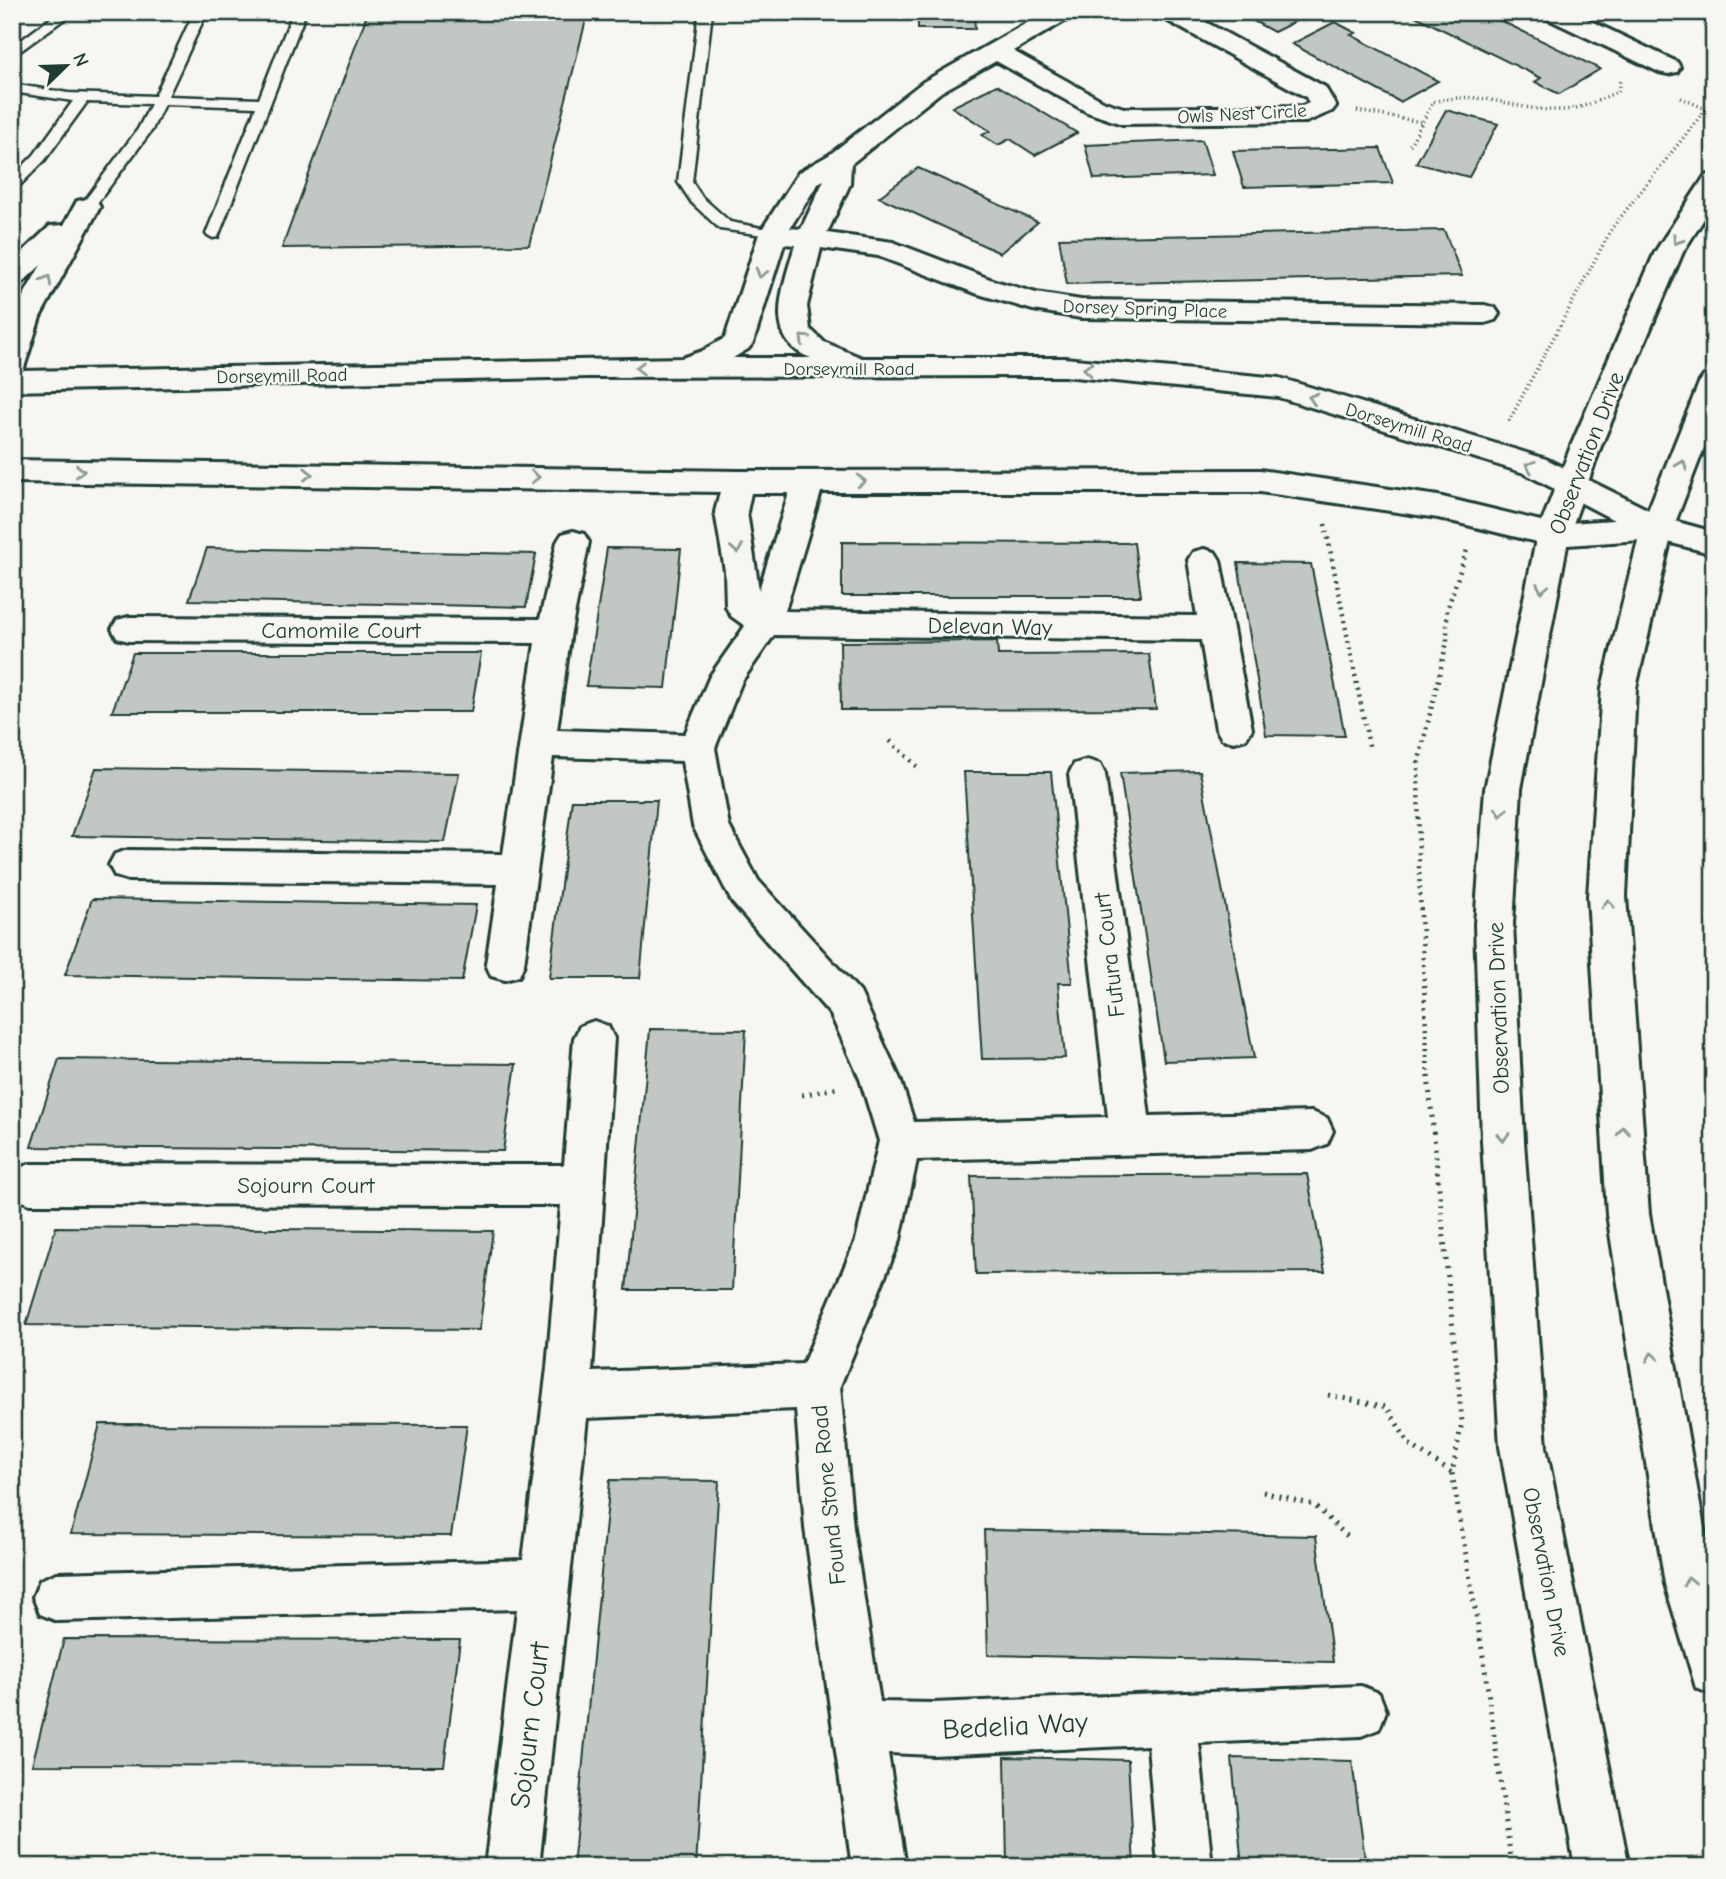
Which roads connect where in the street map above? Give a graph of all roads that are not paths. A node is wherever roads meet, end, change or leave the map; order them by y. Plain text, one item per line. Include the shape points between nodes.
1 (68, 12) edge
2 (201, 12) edge
3 (300, 12) edge
4 (706, 12) edge
5 (1064, 12) edge
6 (1169, 12) edge
7 (1571, 15) edge
8 (994, 51) junction
9 (12, 53) edge
10 (1668, 67) dead end
11 (12, 88) edge
12 (83, 97) junction
13 (159, 99) junction
14 (264, 103) junction
15 (838, 162) junction
16 (1714, 182) edge
17 (12, 186) edge
18 (87, 207) junction
19 (213, 234) dead end
20 (774, 234) junction
21 (810, 239) junction
22 (12, 278) edge
23 (1485, 314) dead end
24 (12, 365) edge
25 (678, 368) junction
26 (864, 368) junction
27 (12, 382) edge
28 (1714, 383) edge
29 (12, 471) edge
30 (738, 482) junction
31 (808, 482) junction
32 (1572, 485) junction
33 (1657, 528) junction
34 (1553, 535) junction
35 (573, 542) dead end
36 (1714, 542) edge
37 (1204, 560) dead end
38 (765, 623) junction
39 (1215, 628) junction
40 (129, 629) dead end
41 (554, 631) junction
42 (1234, 729) dead end
43 (539, 743) junction
44 (697, 748) junction
45 (1087, 774) dead end
46 (128, 865) dead end
47 (519, 869) junction
48 (505, 964) dead end
49 (594, 1038) dead end
50 (1312, 1131) dead end
51 (1131, 1136) junction
52 (900, 1141) junction
53 (30, 1184) dead end
54 (582, 1185) junction
55 (817, 1386) junction
56 (567, 1396) junction
57 (547, 1584) junction
58 (57, 1597) dead end
59 (1714, 1670) edge
60 (1361, 1712) dead end
61 (1171, 1718) junction
62 (859, 1727) junction
63 (512, 1867) edge
64 (879, 1867) edge
65 (1185, 1867) edge
66 (1602, 1867) edge

1 - 9 lane
2 - 13 lane
3 - 14 lane
4 - 20 lane via 685,182 725,226
5 - 8 street
6 - 8 street, Owls Nest Circle via 1316,92 1323,106 1306,114 1122,116 1096,107
7 - 10 street
8 - 15 street via 932,87
11 - 12 lane
12 - 13 lane
12 - 17 lane via 39,158
13 - 14 lane
13 - 18 lane via 145,130
14 - 19 lane
15 - 20 street via 808,178
15 - 21 street via 837,184
16 -> 32 street, Observation Drive via 1669,252
18 - 22 street
24 -> 18 street via 26,317
20 - 21 street, Dorsey Spring Place
20 -> 25 street via 738,343 712,358
21 - 23 street, Dorsey Spring Place via 883,248 985,287 1081,309
26 -> 21 street via 814,349 796,332 793,306
25 - 26 street, Dorseymill Road
25 -> 27 street, Dorseymill Road
32 -> 26 street, Dorseymill Road via 1535,466 1280,388 1064,367
33 -> 28 street
29 -> 30 street, Dorseymill Road
30 - 31 street, Dorseymill Road
30 -> 38 street via 731,512 743,607
31 -> 34 street, Dorseymill Road via 1259,481 1438,507
31 - 38 street
32 - 33 street, Dorseymill Road
32 - 34 street, Observation Drive
33 - 34 street, Dorseymill Road
33 - 36 street, Dorseymill Road
59 -> 33 street via 1689,1584 1628,1214 1607,896 1619,688
34 -> 66 street, Observation Drive via 1503,789 1494,924 1523,1447
35 - 41 street
37 - 39 street
38 - 39 street, Delevan Way
38 - 44 street via 727,676
39 - 42 street
40 - 41 street, Camomile Court
41 - 43 street
43 - 44 street
43 - 47 street
44 - 52 street via 711,826 722,848 745,891 846,1004 880,1079
45 - 51 street, Futura Court
46 - 47 street
47 - 48 street
49 - 54 street, Sojourn Court
50 - 51 street
51 - 52 street
52 - 55 street, Found Stone Road via 878,1240
53 - 54 street, Sojourn Court
54 - 56 street, Sojourn Court
55 - 56 street
55 - 62 street, Found Stone Road via 829,1528
56 - 57 street, Sojourn Court
57 - 58 street
57 - 63 street, Sojourn Court
60 - 61 street, Bedelia Way
61 - 62 street, Bedelia Way via 933,1729
61 - 65 street
62 - 64 street, Found Stone Road

